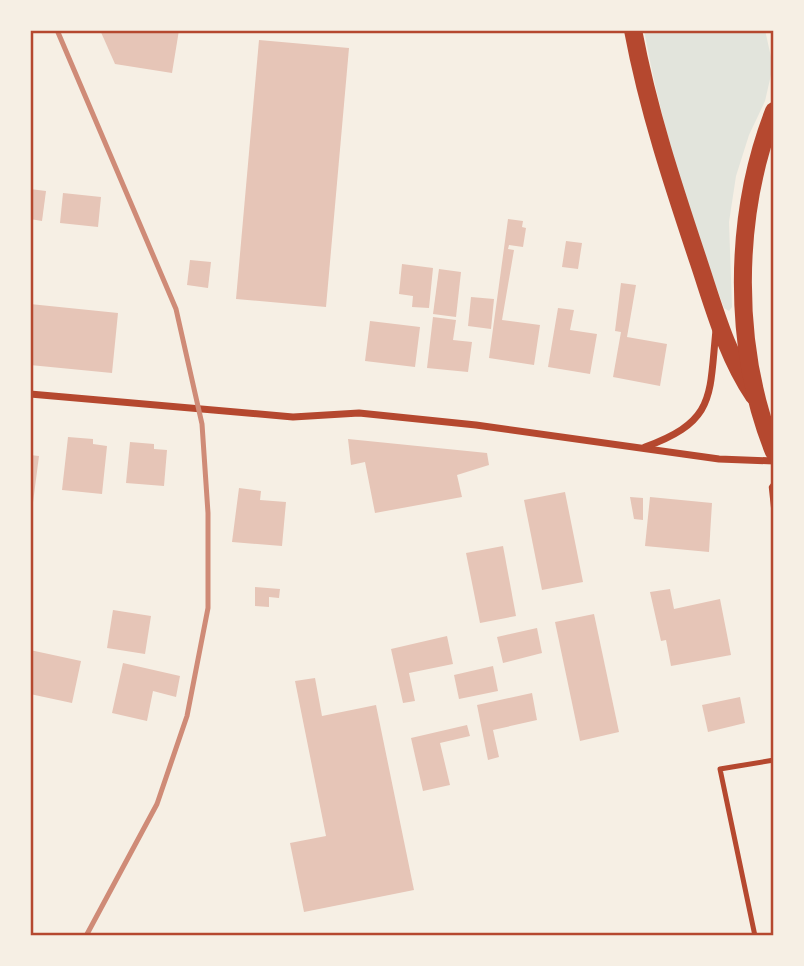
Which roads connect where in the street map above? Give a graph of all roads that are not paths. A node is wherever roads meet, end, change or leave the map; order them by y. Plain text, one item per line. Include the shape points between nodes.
1 (633, 30) edge
2 (774, 111) edge
3 (717, 317) junction
4 (30, 394) edge
5 (754, 396) junction
6 (644, 447) junction
7 (774, 452) edge
8 (774, 461) edge
9 (774, 760) edge
10 (755, 936) edge

1 - 3 main road via 657,139
2 - 5 main road via 758,152 747,209 743,267
3 - 5 main road via 738,372
3 - 6 street via 709,397 703,409 674,436
4 - 6 street via 293,417 359,413
5 - 7 main road
6 - 8 street via 719,459
9 - 10 lane via 719,769

